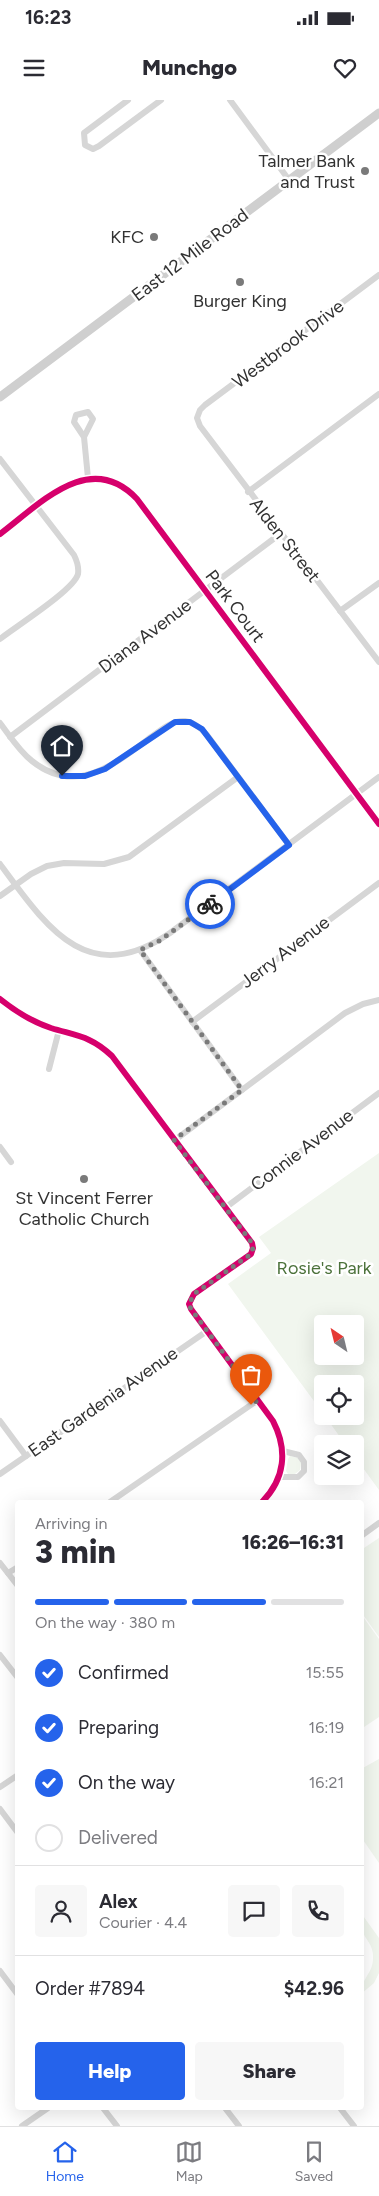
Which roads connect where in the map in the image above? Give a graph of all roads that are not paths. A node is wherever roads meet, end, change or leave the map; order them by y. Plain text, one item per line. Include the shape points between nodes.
1 (128, 100) edge
2 (161, 100) edge
3 (230, 100) edge
4 (379, 113) edge
5 (289, 180) junction
6 (379, 275) edge
7 (379, 394) edge
8 (0, 397) edge
9 (198, 414) joint
10 (84, 437) dead end
11 (0, 459) edge
12 (88, 478) junction
13 (248, 492) junction
14 (36, 507) junction
15 (0, 534) edge
16 (280, 534) junction
17 (379, 583) edge
18 (205, 591) junction
19 (340, 611) junction
20 (0, 639) edge
21 (379, 662) edge
22 (0, 723) edge
23 (10, 736) junction
24 (238, 777) junction
25 (379, 777) edge
26 (356, 794) junction
27 (379, 824) edge
28 (289, 845) junction
29 (0, 864) edge
30 (379, 883) edge
31 (15, 884) junction
32 (0, 896) edge
33 (140, 950) junction
34 (0, 999) edge
35 (379, 1000) edge
36 (192, 1022) junction
37 (59, 1030) junction
38 (49, 1069) dead end
39 (242, 1090) junction
40 (379, 1093) edge
41 (174, 1140) junction
42 (0, 1147) edge
43 (11, 1162) dead end
44 (225, 1208) junction
45 (207, 1331) junction
46 (258, 1400) junction
47 (0, 1421) edge
48 (283, 1451) junction
49 (26, 1456) junction
50 (0, 1474) edge
51 (279, 1477) junction
52 (113, 1500) edge
53 (264, 1500) edge
54 (379, 1523) edge
55 (364, 1534) edge
56 (0, 1563) edge
57 (15, 1569) edge
58 (8, 1573) junction
59 (15, 1582) edge
60 (0, 1655) edge
61 (15, 1674) edge
62 (15, 1777) edge
63 (0, 1787) edge
64 (0, 1809) edge
65 (15, 1829) edge
66 (0, 1972) edge
67 (15, 1991) edge
68 (45, 2110) edge
69 (105, 2110) edge
70 (227, 2110) edge
71 (342, 2110) edge
72 (22, 2126) edge
73 (117, 2126) edge
74 (239, 2126) edge
75 (354, 2126) edge

1 - 2 street via 87,130 83,137 85,145 93,149 99,146
3 - 5 street
4 - 5 main road, East 12 Mile Road
5 - 8 main road, East 12 Mile Road
6 - 9 street, Westbrook Drive via 205,405
7 - 13 street
9 - 13 street, Alden Street via 200,426
10 - 12 street
11 - 14 street
12 - 14 street, Park Court via 68,484
12 - 18 street, Park Court via 106,479 131,492
13 - 16 street, Alden Street
14 - 15 street, Park Court
14 - 20 street via 74,555 78,574 70,586
16 - 18 street, Diana Avenue
16 - 19 street, Alden Street
17 - 19 street
18 - 23 street, Diana Avenue
18 - 26 street, Park Court
19 - 21 street, Alden Street
22 - 23 street
23 - 24 street via 40,767 62,776 75,777 105,769 167,726 184,721 202,729
24 - 28 street
24 - 31 street via 129,857 104,864 47,866
25 - 26 street
26 - 27 street, Park Court
26 - 28 street
28 - 33 street via 170,933
29 - 31 street
30 - 36 street, Jerry Avenue
31 - 32 street
31 - 33 street via 46,923 73,945 106,955
33 - 36 street
34 - 37 street via 27,1017
35 - 39 street via 345,1014
36 - 39 street
37 - 38 street
37 - 41 street via 85,1036 103,1047
39 - 41 street
40 - 44 street, Connie Avenue
41 - 44 street
42 - 43 street
44 - 45 street via 253,1248 247,1258 189,1300 191,1309
45 - 46 street
45 - 49 street, East Gardenia Avenue
46 - 48 street via 277,1428
46 - 52 street
47 - 49 street
48 - 51 street
48 - 51 street via 299,1455 305,1466 298,1478
49 - 50 street, East Gardenia Avenue
51 - 53 street
54 - 55 street
56 - 58 street
57 - 58 street
58 - 59 street
60 - 61 street
62 - 63 street
64 - 65 street
66 - 67 street
68 - 72 street
69 - 73 street
70 - 74 street
71 - 75 street

